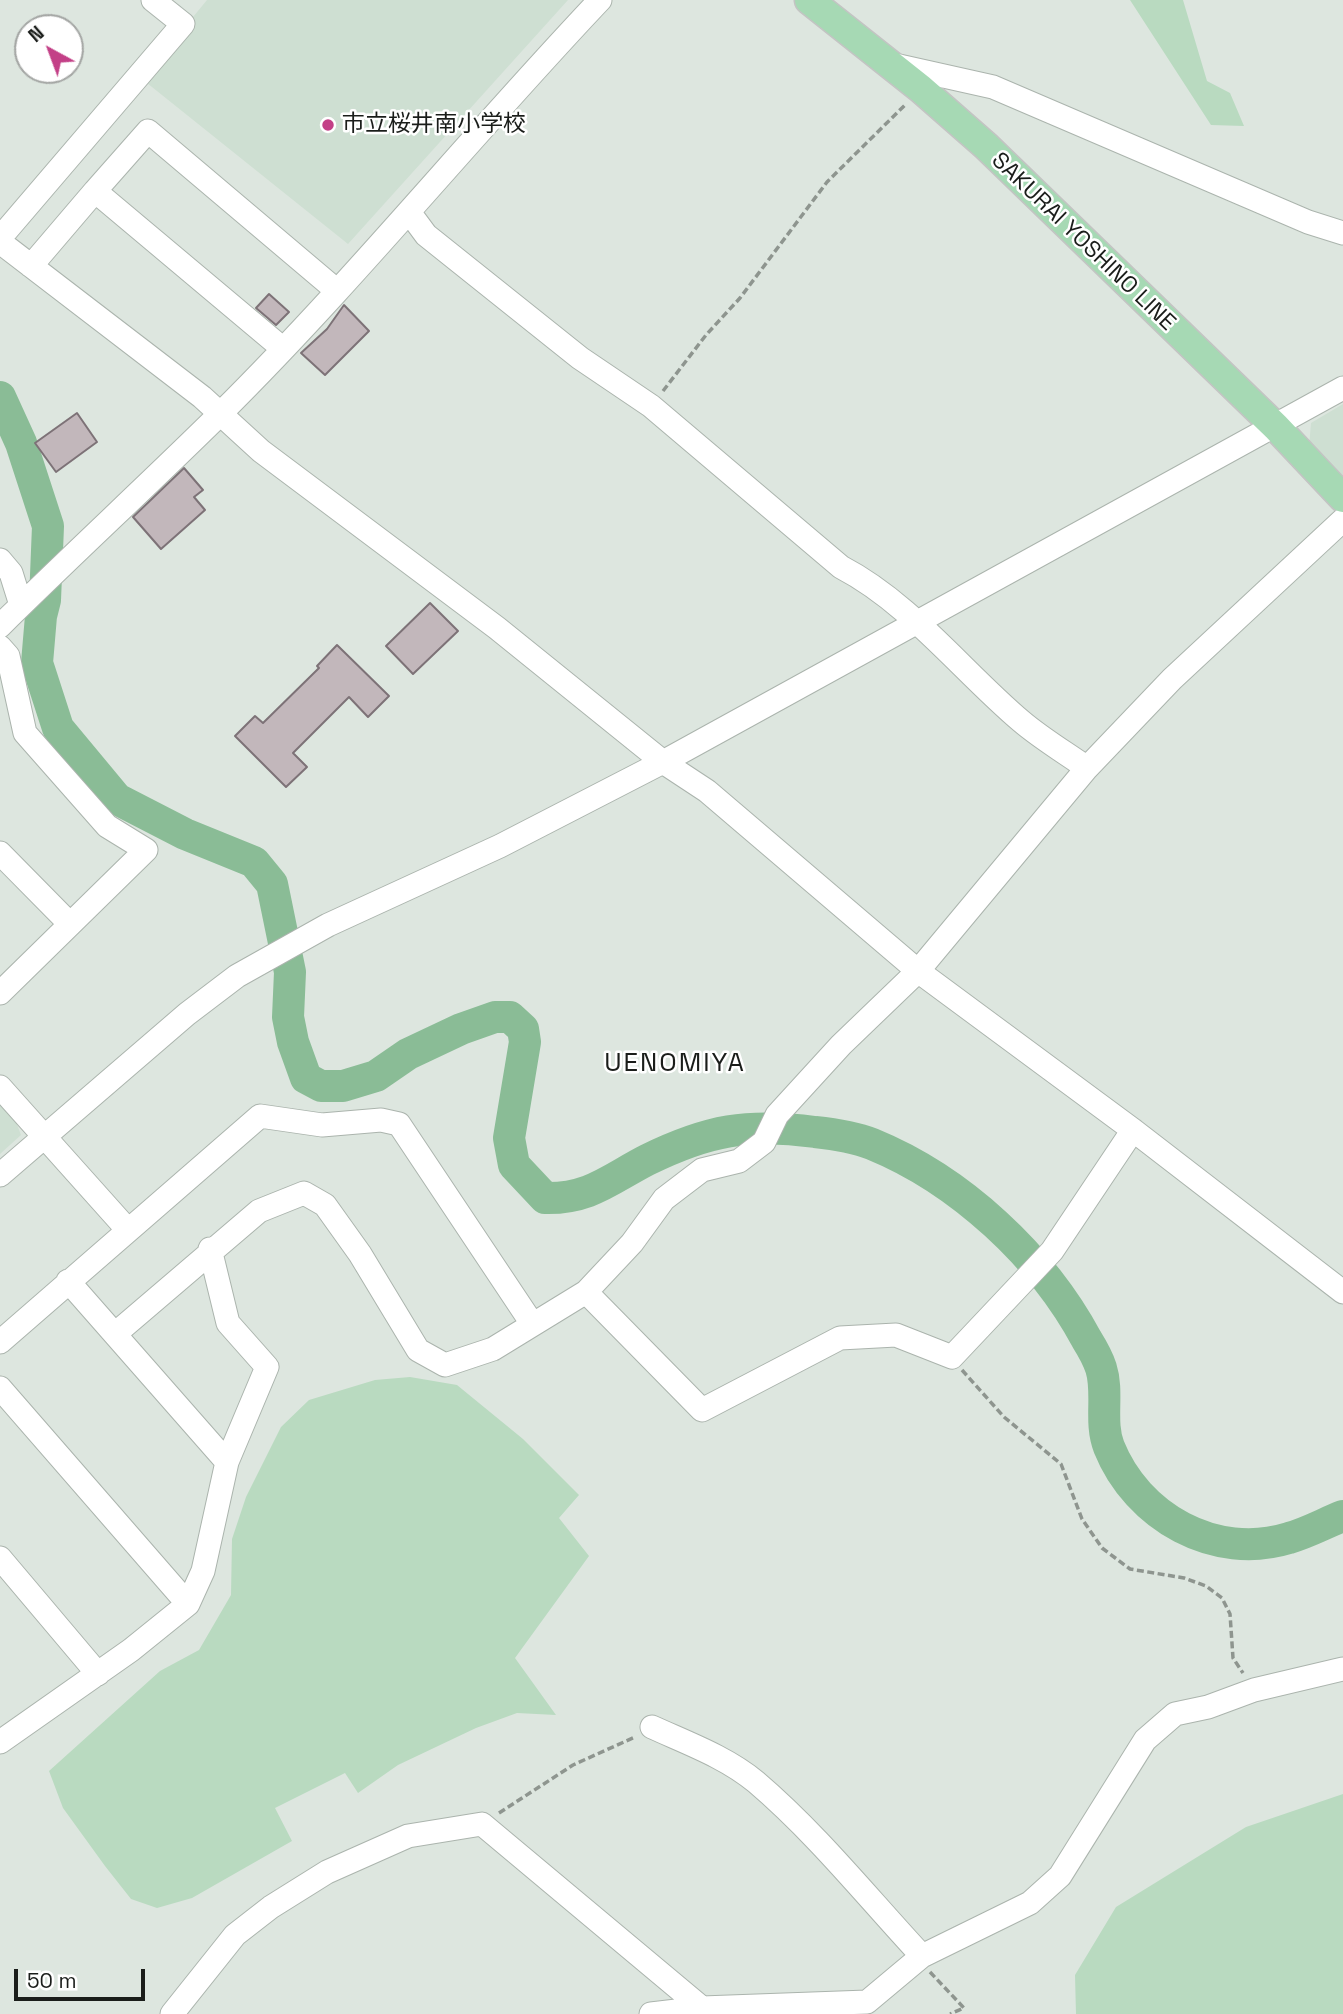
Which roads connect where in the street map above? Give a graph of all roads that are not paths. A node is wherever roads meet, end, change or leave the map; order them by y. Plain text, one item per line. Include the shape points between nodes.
1 (153, 0) edge
2 (600, 0) edge
3 (809, 0) edge
4 (887, 64) junction
5 (95, 191) junction
6 (409, 212) junction
7 (1343, 233) edge
8 (0, 240) edge
9 (31, 266) junction
10 (336, 290) junction
11 (282, 348) junction
12 (1343, 388) edge
13 (221, 412) junction
14 (1276, 427) junction
15 (1343, 498) edge
16 (1343, 520) edge
17 (0, 560) edge
18 (21, 605) junction
19 (1, 623) edge
20 (916, 624) junction
21 (0, 647) edge
22 (663, 762) junction
23 (1087, 768) junction
24 (0, 853) edge
25 (70, 924) junction
26 (918, 971) junction
27 (0, 993) edge
28 (0, 1087) edge
29 (1133, 1130) junction
30 (42, 1137) junction
31 (0, 1175) edge
32 (127, 1229) junction
33 (210, 1249) junction
34 (68, 1282) junction
35 (586, 1292) junction
36 (1343, 1292) edge
37 (531, 1322) junction
38 (115, 1334) junction
39 (0, 1342) edge
40 (0, 1388) edge
41 (227, 1462) junction
42 (0, 1558) edge
43 (188, 1604) junction
44 (1343, 1669) edge
45 (98, 1674) junction
46 (652, 1727) road end
47 (3, 1732) edge
48 (921, 1959) junction
49 (702, 2008) junction
50 (673, 2013) edge
51 (172, 2014) edge
52 (650, 2014) edge

1 - 8 street via 183,23
2 - 6 street
3 - 4 main road, SAKURAI YOSHINO LINE
4 - 7 street via 993,87
4 - 14 main road, SAKURAI YOSHINO LINE via 986,146
5 - 9 street
5 - 10 street via 148,131
5 - 11 street
6 - 10 street
6 - 20 street via 426,235 580,358 651,407 830,559
8 - 9 street
9 - 13 street
10 - 11 street
11 - 13 street
12 - 14 street
13 - 18 street
13 - 22 street via 261,451 497,628
14 - 15 main road, SAKURAI YOSHINO LINE
14 - 20 street
16 - 23 street via 1172,679
17 - 18 street via 12,573
18 - 19 street
20 - 22 street
20 - 23 street via 1023,723
21 - 25 street via 8,656 25,733 107,826 146,850
22 - 26 street via 707,791
22 - 30 street via 500,846 328,925 237,976
23 - 26 street
24 - 25 street
25 - 27 street
26 - 29 street
26 - 35 street via 777,1115 764,1142 739,1161 702,1170 664,1199 632,1243
28 - 30 street
29 - 35 street via 1052,1251 952,1357 896,1335 841,1338 702,1410
29 - 36 street
30 - 31 street
30 - 32 street
32 - 34 street
32 - 37 street via 260,1116 322,1125 381,1120 399,1124
33 - 37 street via 259,1211 304,1193 325,1205 418,1350 445,1365 493,1349
33 - 38 street
33 - 41 street via 228,1322 267,1367
34 - 38 street
34 - 39 street
35 - 37 street
38 - 41 street
40 - 43 street
41 - 43 street via 203,1571
42 - 45 street
43 - 45 street
44 - 48 street via 1175,1714 1145,1740 1060,1876 1030,1903
45 - 47 street
46 - 48 street via 723,1759 755,1781 848,1873
48 - 49 street via 867,2001
49 - 50 street
49 - 51 street via 482,1824 408,1836 327,1872 235,1935
50 - 52 street

